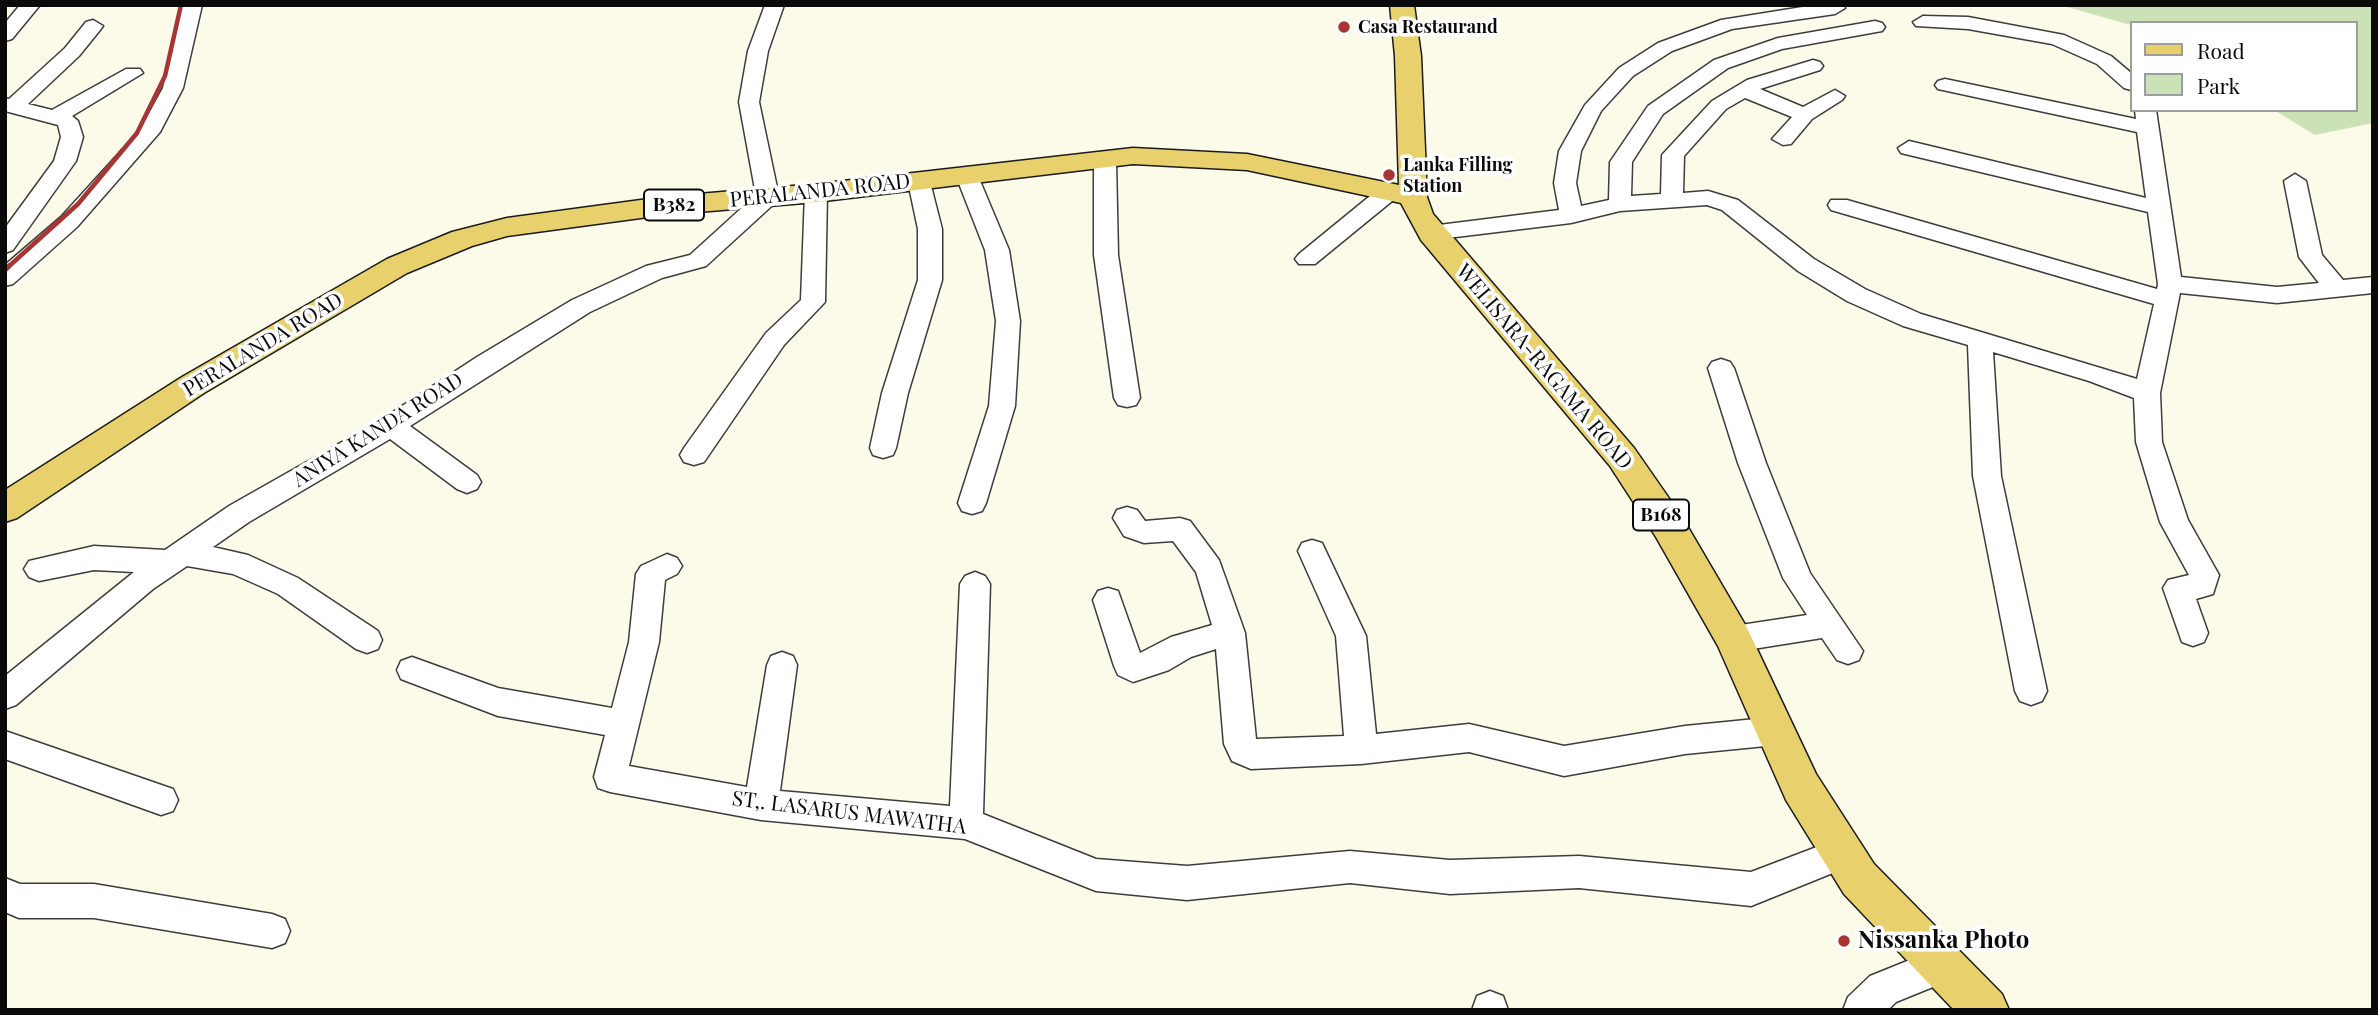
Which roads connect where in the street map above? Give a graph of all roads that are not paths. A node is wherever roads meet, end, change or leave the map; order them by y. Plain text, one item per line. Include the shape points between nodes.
1 (31, 5) edge
2 (192, 5) edge
3 (775, 5) edge
4 (1402, 5) edge
5 (1835, 8) dead end
6 (1923, 22) dead end
7 (93, 26) dead end
8 (1875, 27) dead end
9 (5, 35) edge
10 (1813, 66) dead end
11 (133, 73) dead end
12 (2130, 83) edge
13 (1945, 85) dead end
14 (1744, 90) junction
15 (1835, 96) dead end
16 (10, 104) edge
17 (1805, 115) junction
18 (55, 117) junction
19 (2148, 119) edge
20 (1783, 139) dead end
21 (1909, 148) dead end
22 (1105, 162) junction
23 (967, 176) junction
24 (2295, 181) dead end
25 (919, 182) junction
26 (816, 193) junction
27 (1401, 194) junction
28 (768, 197) junction
29 (1672, 199) junction
30 (1620, 204) junction
31 (1839, 205) dead end
32 (2160, 208) junction
33 (1571, 216) junction
34 (1431, 233) junction
35 (5, 245) edge
36 (1307, 259) dead end
37 (5, 278) edge
38 (2373, 285) edge
39 (2336, 288) junction
40 (2169, 292) junction
41 (1980, 340) junction
42 (1721, 368) dead end
43 (2147, 393) junction
44 (1127, 398) dead end
45 (391, 426) junction
46 (883, 448) dead end
47 (694, 455) dead end
48 (467, 482) dead end
49 (972, 503) dead end
50 (5, 508) edge
51 (1126, 518) dead end
52 (1312, 551) dead end
53 (174, 558) junction
54 (667, 566) dead end
55 (39, 569) dead end
56 (975, 584) dead end
57 (1108, 600) dead end
58 (1829, 624) junction
59 (1230, 632) junction
60 (2193, 633) dead end
61 (1734, 639) junction
62 (368, 640) dead end
63 (1848, 651) dead end
64 (782, 665) dead end
65 (412, 670) dead end
66 (2031, 691) dead end
67 (5, 695) edge
68 (622, 724) junction
69 (1776, 731) junction
70 (5, 745) edge
71 (1361, 750) junction
72 (161, 800) dead end
73 (761, 805) junction
74 (966, 823) junction
75 (1843, 853) junction
76 (5, 895) edge
77 (272, 931) dead end
78 (1942, 965) junction
79 (1983, 1009) edge
80 (1861, 1010) edge

1 - 9 street
2 - 37 street via 173,88 149,132 69,222
3 - 28 street via 758,51 749,102
4 - 27 main road, WELISARA-RAGAMA ROAD / B168 via 1408,56
5 - 33 street via 1728,24 1665,47 1626,72 1592,109 1570,151 1565,183
6 - 12 street via 1968,23 2057,39 2104,60
7 - 16 street via 72,52
8 - 30 street via 1779,44 1721,64 1655,110 1621,162
10 - 14 street
11 - 18 street
13 - 19 street
14 - 17 street
14 - 29 street via 1719,105 1673,155
15 - 17 street
16 - 18 street
17 - 20 street
18 - 35 street via 67,121 72,137 65,161
19 - 32 street
21 - 32 street
22 - 23 main road, PERALANDA ROAD / B382
22 - 27 main road, PERALANDA ROAD / B382 via 1133,156 1236,160
22 - 44 street via 1105,255
23 - 25 main road, PERALANDA ROAD / B382
23 - 49 street via 997,250 1008,321 1002,407
24 - 39 street via 2311,257
25 - 26 main road, PERALANDA ROAD / B382
25 - 46 street via 930,229 930,279
26 - 28 main road, PERALANDA ROAD / B382
26 - 47 street via 813,302 775,339
27 - 34 main road, WELISARA-RAGAMA ROAD / B168
27 - 36 street
28 - 45 street, ANIYA KANDA ROAD via 698,261 654,272 581,306
28 - 50 main road, PERALANDA ROAD / B382 via 527,223 431,250 360,286 205,378
29 - 30 street
29 - 41 street via 1708,198 1730,205 1806,265 1856,295 1912,320
30 - 33 street
31 - 40 street
32 - 40 street
33 - 34 street
34 - 61 main road, WELISARA-RAGAMA ROAD / B168 via 1622,457
38 - 39 street
39 - 40 street via 2277,295
40 - 43 street
41 - 43 street
41 - 66 street via 1987,476
42 - 58 street via 1752,463 1798,578
43 - 60 street via 2150,442 2174,522 2204,575 2203,586 2178,588
45 - 48 street
45 - 53 street, ANIYA KANDA ROAD via 239,514
51 - 59 street via 1144,531 1180,529 1186,535 1209,568
52 - 71 street via 1351,636
53 - 55 street via 94,558
53 - 62 street via 238,563 288,586
53 - 67 street, ANIYA KANDA ROAD
54 - 68 street, ST,. LASARUS MAWATHA via 651,574 644,642
56 - 74 street
57 - 59 street via 1133,669 1182,646
58 - 61 street
58 - 63 street
59 - 71 street via 1243,751
61 - 69 main road, WELISARA-RAGAMA ROAD / B168
64 - 73 street
65 - 68 street via 498,702
68 - 73 street, ST,. LASARUS MAWATHA via 610,777
69 - 71 street via 1685,740 1564,761 1469,738
69 - 75 main road, WELISARA-RAGAMA ROAD / B168 via 1801,786
70 - 72 street
73 - 74 street, ST,. LASARUS MAWATHA
74 - 75 street, ST,. LASARUS MAWATHA via 1096,875 1187,883 1350,867 1450,877 1579,872 1751,889
75 - 78 main road, WELISARA-RAGAMA ROAD / B168 via 1860,879
76 - 77 street via 19,901 94,901
78 - 79 main road, WELISARA-RAGAMA ROAD / B168
78 - 80 street via 1883,989

